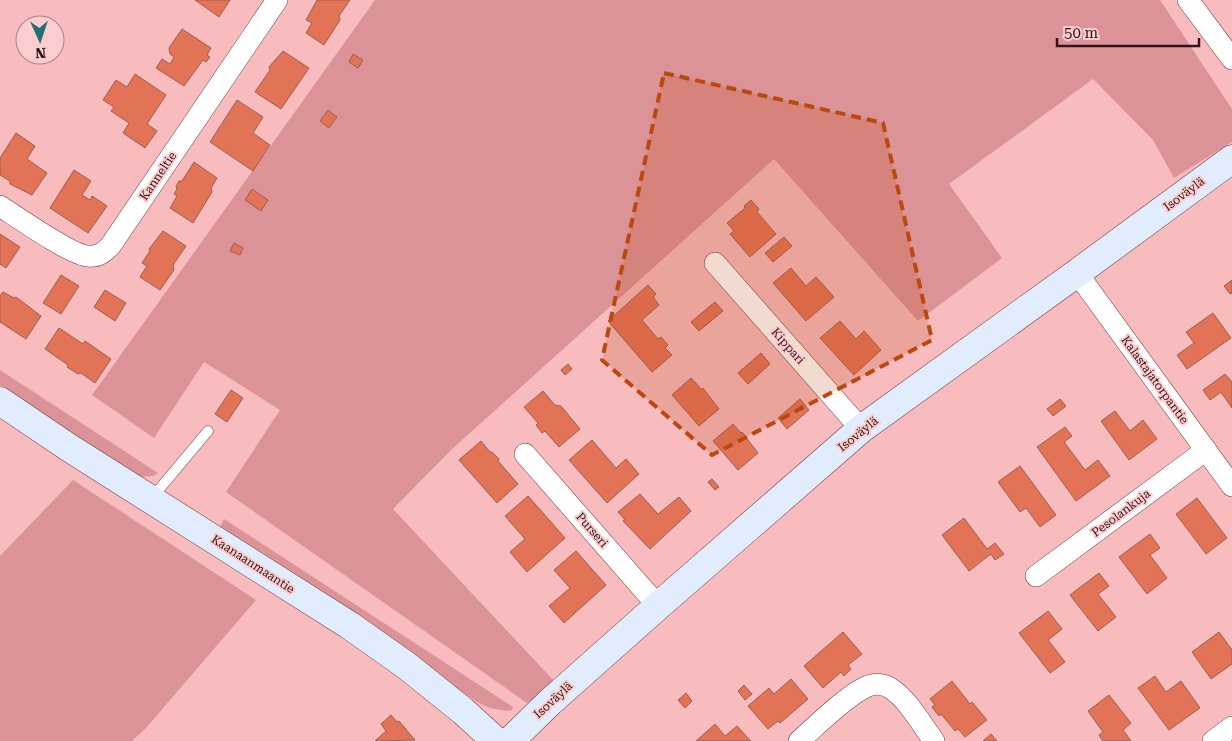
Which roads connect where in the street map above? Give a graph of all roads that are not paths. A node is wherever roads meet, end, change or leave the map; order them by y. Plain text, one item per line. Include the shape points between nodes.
1 (277, 0) edge
2 (1196, 2) edge
3 (1232, 59) edge
4 (1232, 159) edge
5 (0, 206) edge
6 (716, 263) dead end
7 (1077, 273) junction
8 (0, 401) edge
9 (862, 429) junction
10 (208, 431) dead end
11 (1206, 450) junction
12 (525, 454) dead end
13 (1232, 486) edge
14 (152, 500) junction
15 (1036, 576) dead end
16 (658, 606) junction
17 (1232, 727) edge
18 (496, 741) edge
19 (510, 741) edge
20 (799, 741) edge
21 (934, 741) edge
22 (1213, 741) edge

1 - 5 street, Kanneltie via 104,253 85,256 71,251
2 - 3 street
4 - 7 street, Isoväylä
6 - 9 street, Kippari
7 - 9 street, Isoväylä
7 - 11 street, Kalastajatorpantie
8 - 14 street, Kaanaanmaantie
9 - 16 street, Isoväylä
10 - 14 lane
11 - 13 street, Kalastajatorpantie
11 - 15 street, Pesolankuja
12 - 16 street, Purseri
14 - 18 street, Kaanaanmaantie via 349,625 463,710
16 - 19 street, Isoväylä
17 - 22 street
20 - 21 street via 852,696 878,684 890,688 906,703

